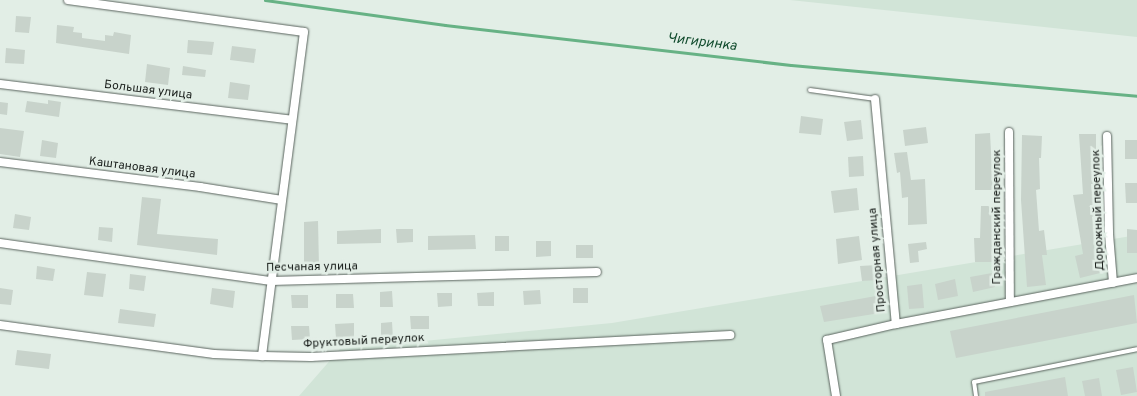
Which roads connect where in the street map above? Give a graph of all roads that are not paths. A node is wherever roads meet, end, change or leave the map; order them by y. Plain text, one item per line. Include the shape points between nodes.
1 (68, 0) edge
2 (0, 84) edge
3 (810, 90) dead end
4 (875, 98) joint
5 (292, 120) junction
6 (1009, 132) dead end
7 (1108, 136) dead end
8 (0, 162) edge
9 (282, 200) junction
10 (0, 243) edge
11 (597, 272) dead end
12 (1137, 278) edge
13 (271, 281) junction
14 (1113, 282) junction
15 (1010, 302) junction
16 (896, 324) junction
17 (0, 325) edge
18 (730, 335) dead end
19 (1137, 349) edge
20 (262, 356) junction
21 (836, 396) edge
22 (976, 396) edge

1 - 5 street via 304,32
2 - 5 street, Большая улица
3 - 4 lane
4 - 16 street, Просторная улица
5 - 9 street
6 - 15 street, Гражданский переулок
7 - 14 street, Дорожный переулок
8 - 9 street, Каштановая улица
9 - 13 street
10 - 13 street, Песчаная улица
11 - 13 street, Песчаная улица
12 - 14 street
13 - 20 street
14 - 15 street
15 - 16 street
16 - 21 street, Просторная улица via 827,340
17 - 20 street, Фруктовый переулок via 214,354
18 - 20 street, Фруктовый переулок via 311,357
19 - 22 lane via 974,382

